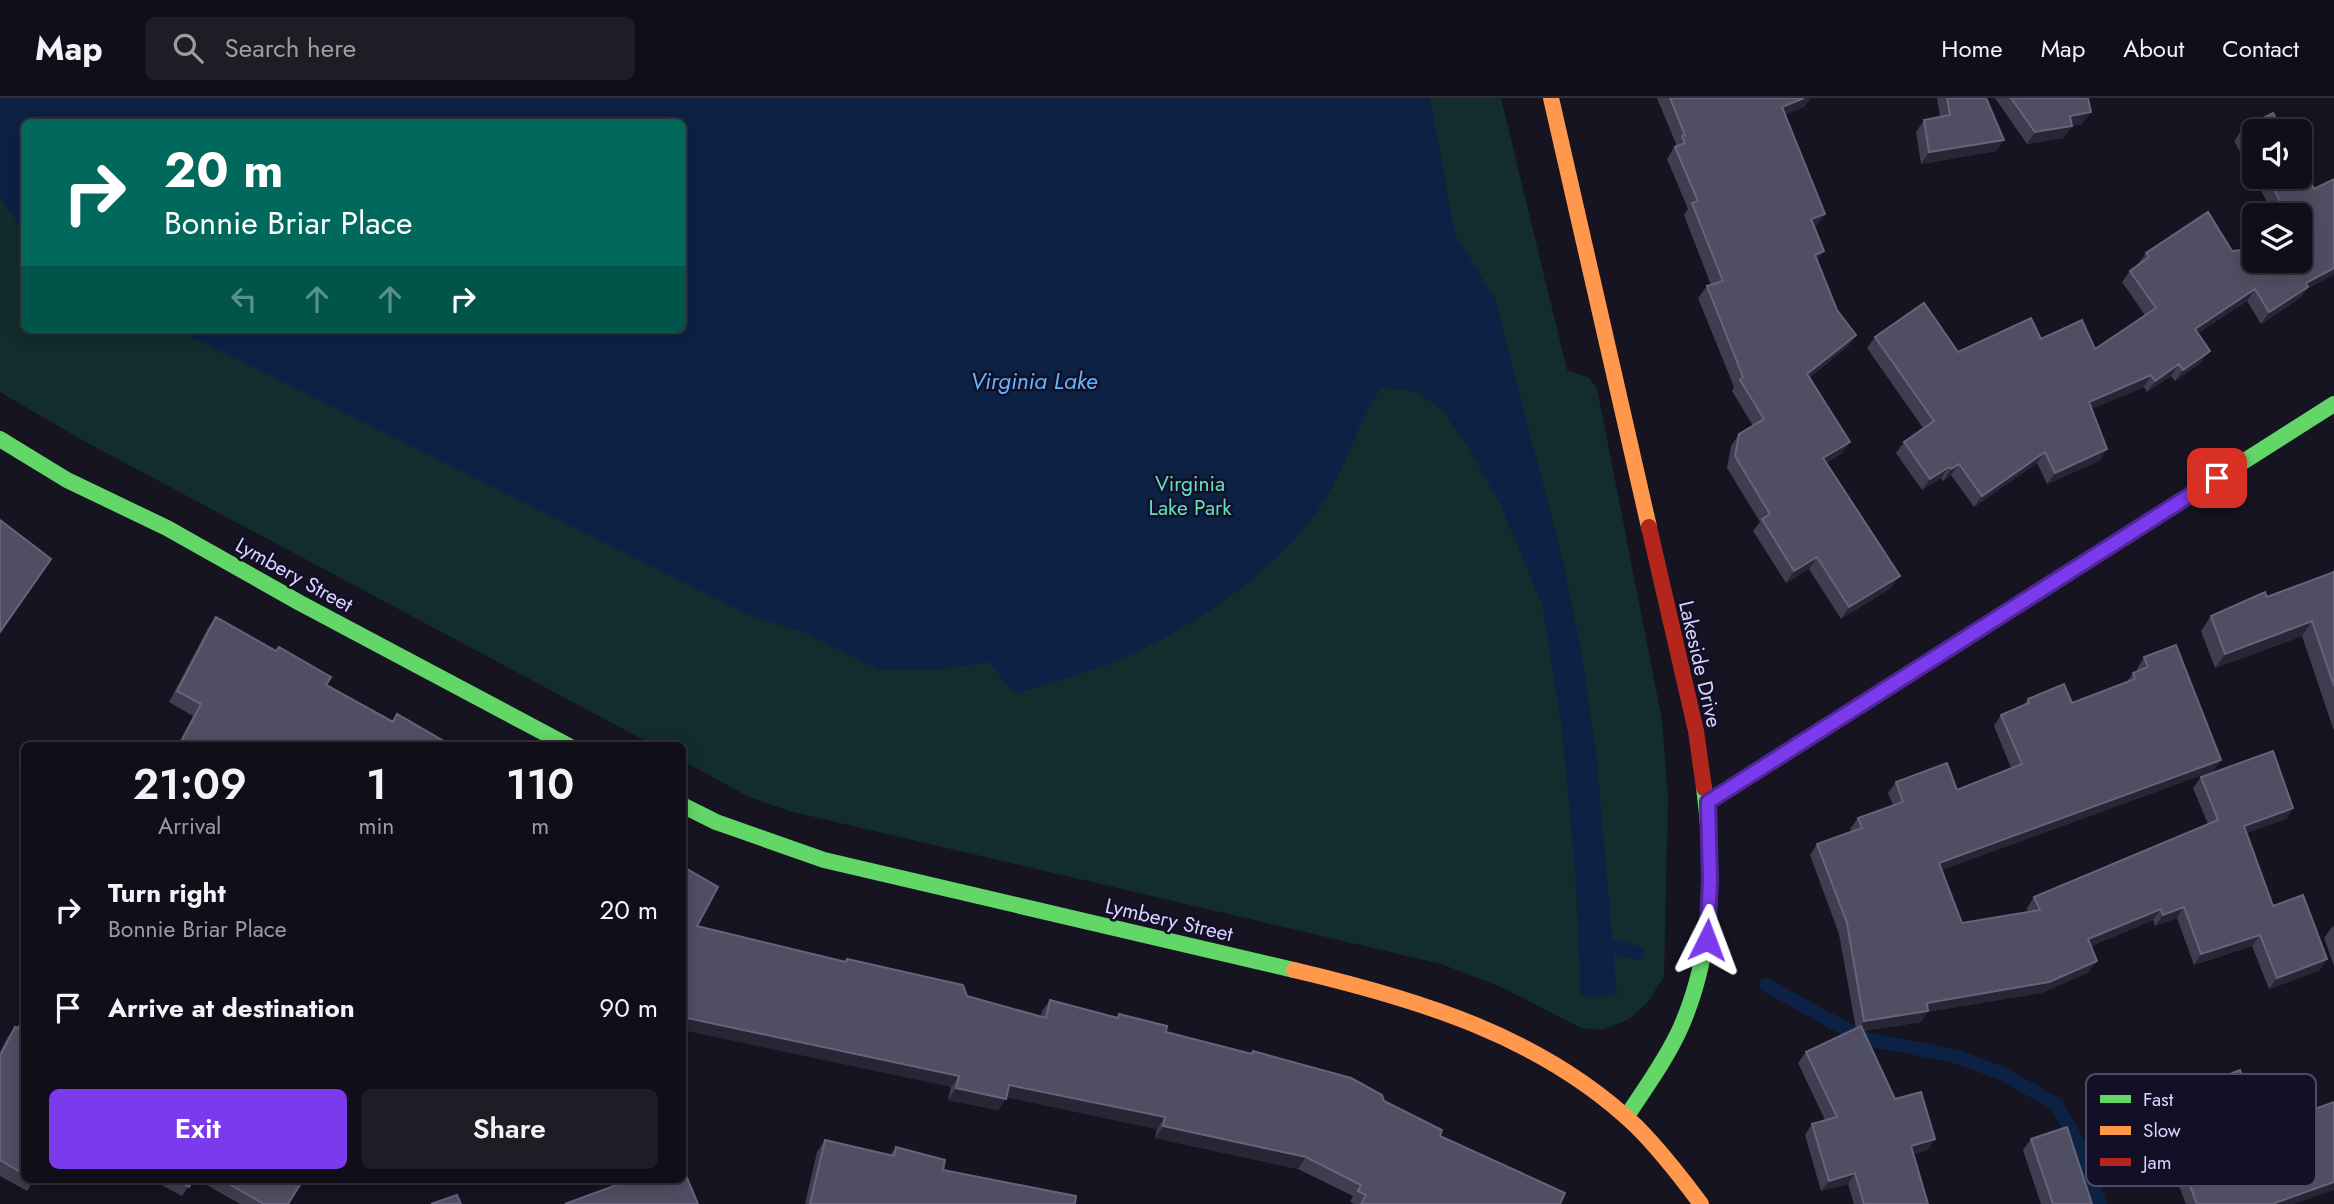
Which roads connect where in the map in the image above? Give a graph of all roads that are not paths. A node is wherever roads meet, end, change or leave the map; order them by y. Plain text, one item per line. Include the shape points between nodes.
1 (1551, 98) edge
2 (2334, 404) edge
3 (0, 439) edge
4 (561, 742) edge
5 (1708, 802) junction
6 (686, 807) edge
7 (1627, 1116) junction
8 (1701, 1204) edge

1 - 5 street, Lakeside Drive via 1696,731
2 - 5 street
3 - 4 street, Lymbery Street via 67,480 167,528
5 - 7 street, Lakeside Drive via 1707,940 1698,984 1680,1030
6 - 7 street, Lymbery Street via 824,860 1376,989 1444,1009 1509,1037 1573,1073
7 - 8 street via 1670,1161

